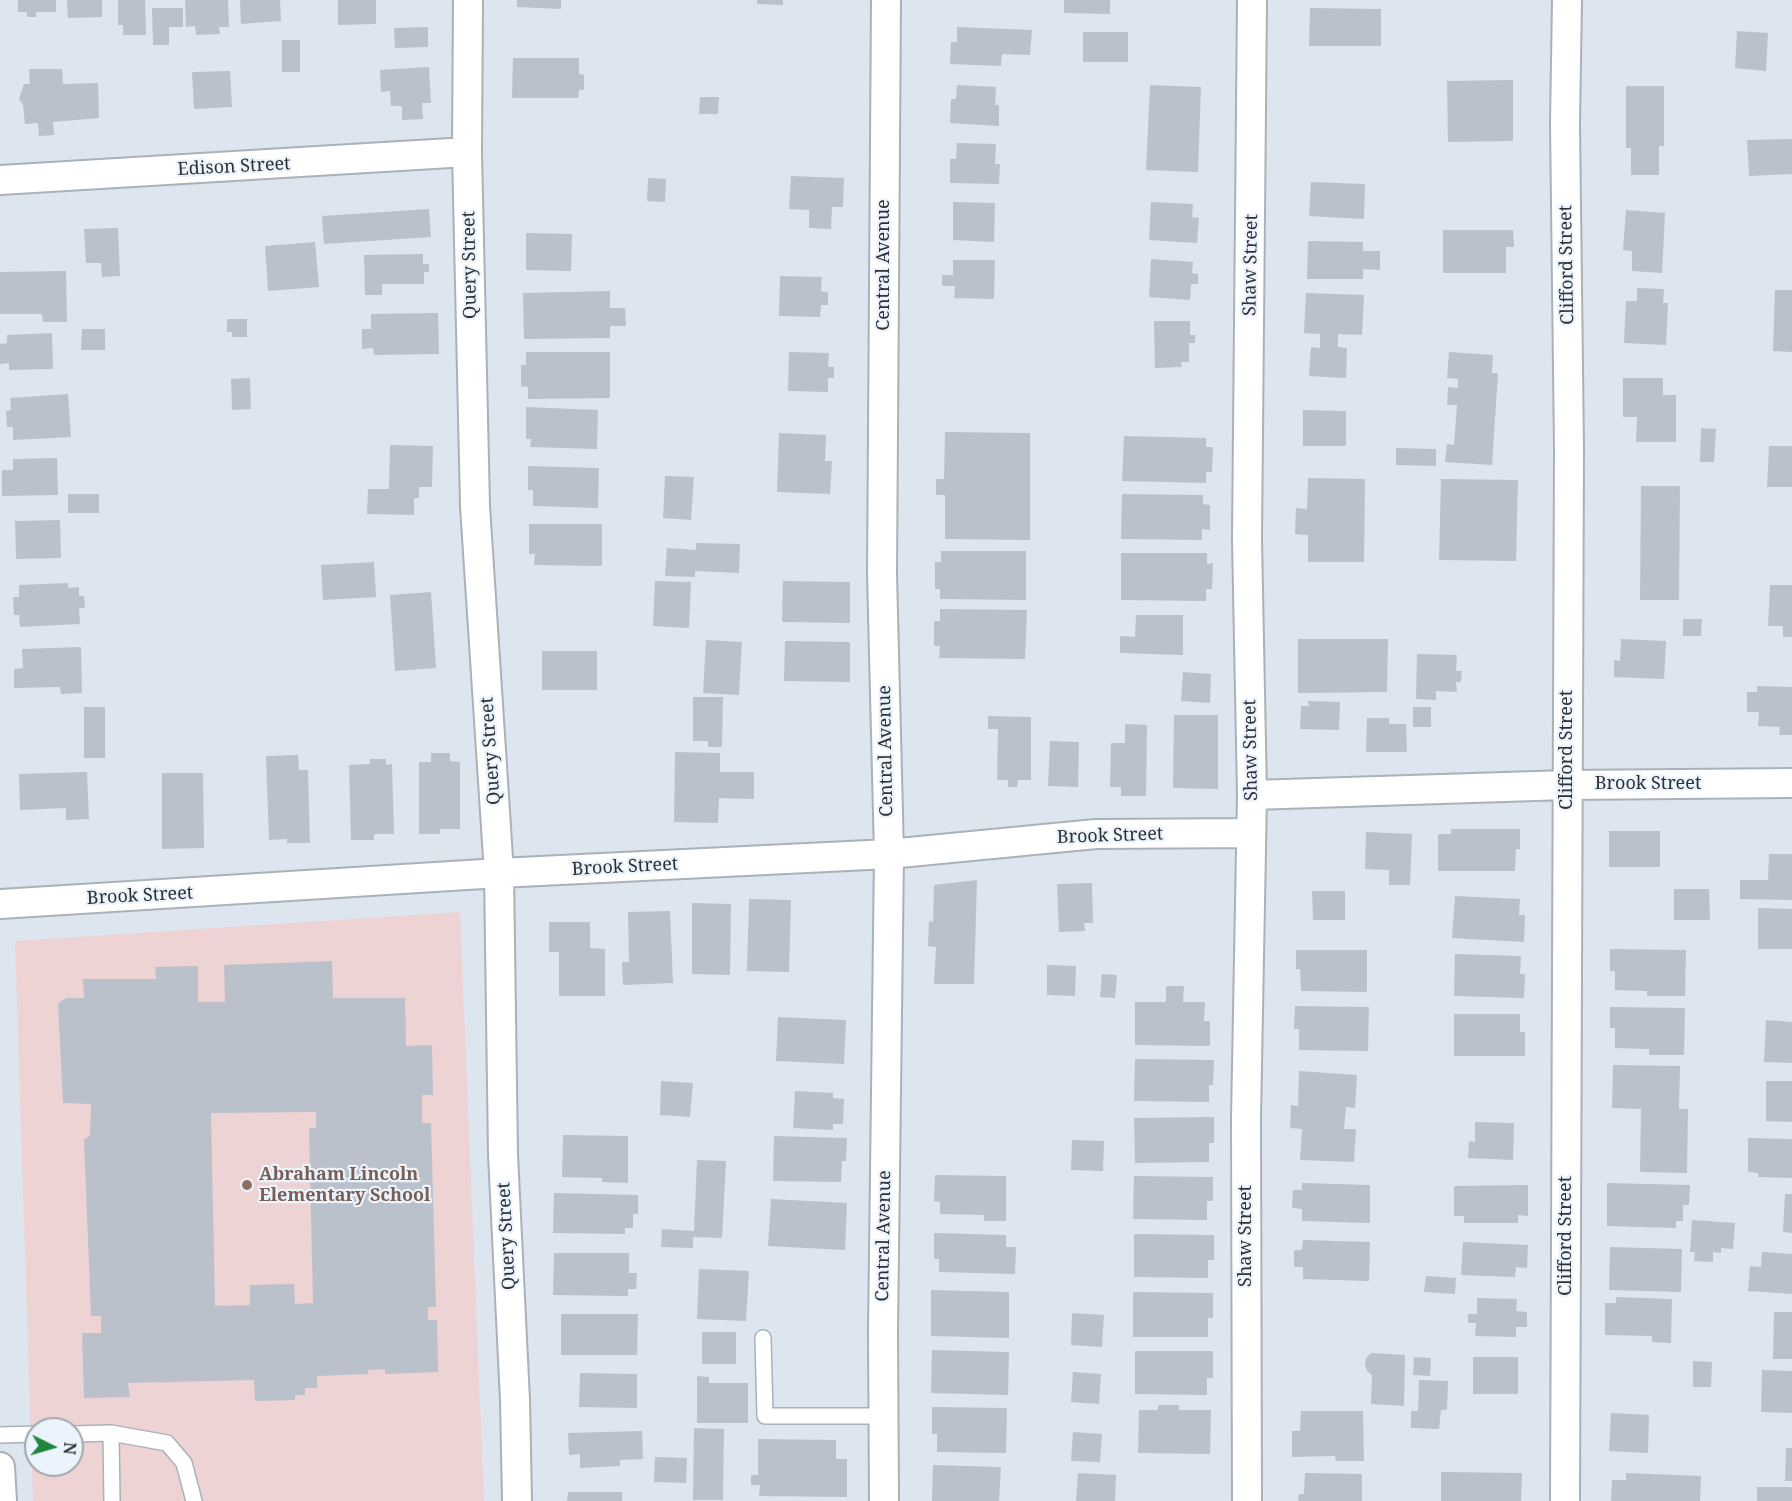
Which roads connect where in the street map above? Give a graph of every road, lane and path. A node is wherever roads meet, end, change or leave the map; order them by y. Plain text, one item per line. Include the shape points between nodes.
1 (468, 0) edge
2 (886, 0) edge
3 (1252, 0) edge
4 (1567, 0) edge
5 (467, 152) junction
6 (0, 180) edge
7 (1792, 783) edge
8 (1567, 785) junction
9 (1252, 795) junction
10 (1251, 833) junction
11 (889, 854) junction
12 (499, 873) junction
13 (0, 904) edge
14 (763, 1338) dead end
15 (883, 1416) junction
16 (111, 1432) junction
17 (84, 1433) edge
18 (24, 1434) edge
19 (0, 1435) edge
20 (0, 1467) edge
21 (2, 1501) edge
22 (112, 1501) edge
23 (194, 1501) edge
24 (517, 1501) edge
25 (884, 1501) edge
26 (1247, 1501) edge
27 (1565, 1501) edge

1 - 5 street, Query Street
2 - 11 street, Central Avenue via 882,574
3 - 9 street, Shaw Street via 1247,539
4 - 8 street, Clifford Street
5 - 6 street, Edison Street
5 - 12 street, Query Street via 475,506
7 - 8 street, Brook Street
8 - 9 street, Brook Street
8 - 27 street, Clifford Street
9 - 10 street, Shaw Street
10 - 11 street, Brook Street via 1096,834
10 - 26 street, Shaw Street via 1246,1119
11 - 12 street, Brook Street
11 - 15 street, Central Avenue
12 - 13 street, Brook Street
12 - 24 street, Query Street via 503,1155
14 - 15 lane via 765,1416
15 - 25 street, Central Avenue
16 - 17 lane
16 - 22 lane
16 - 23 lane via 167,1443 184,1463
18 - 19 lane
20 - 21 street

